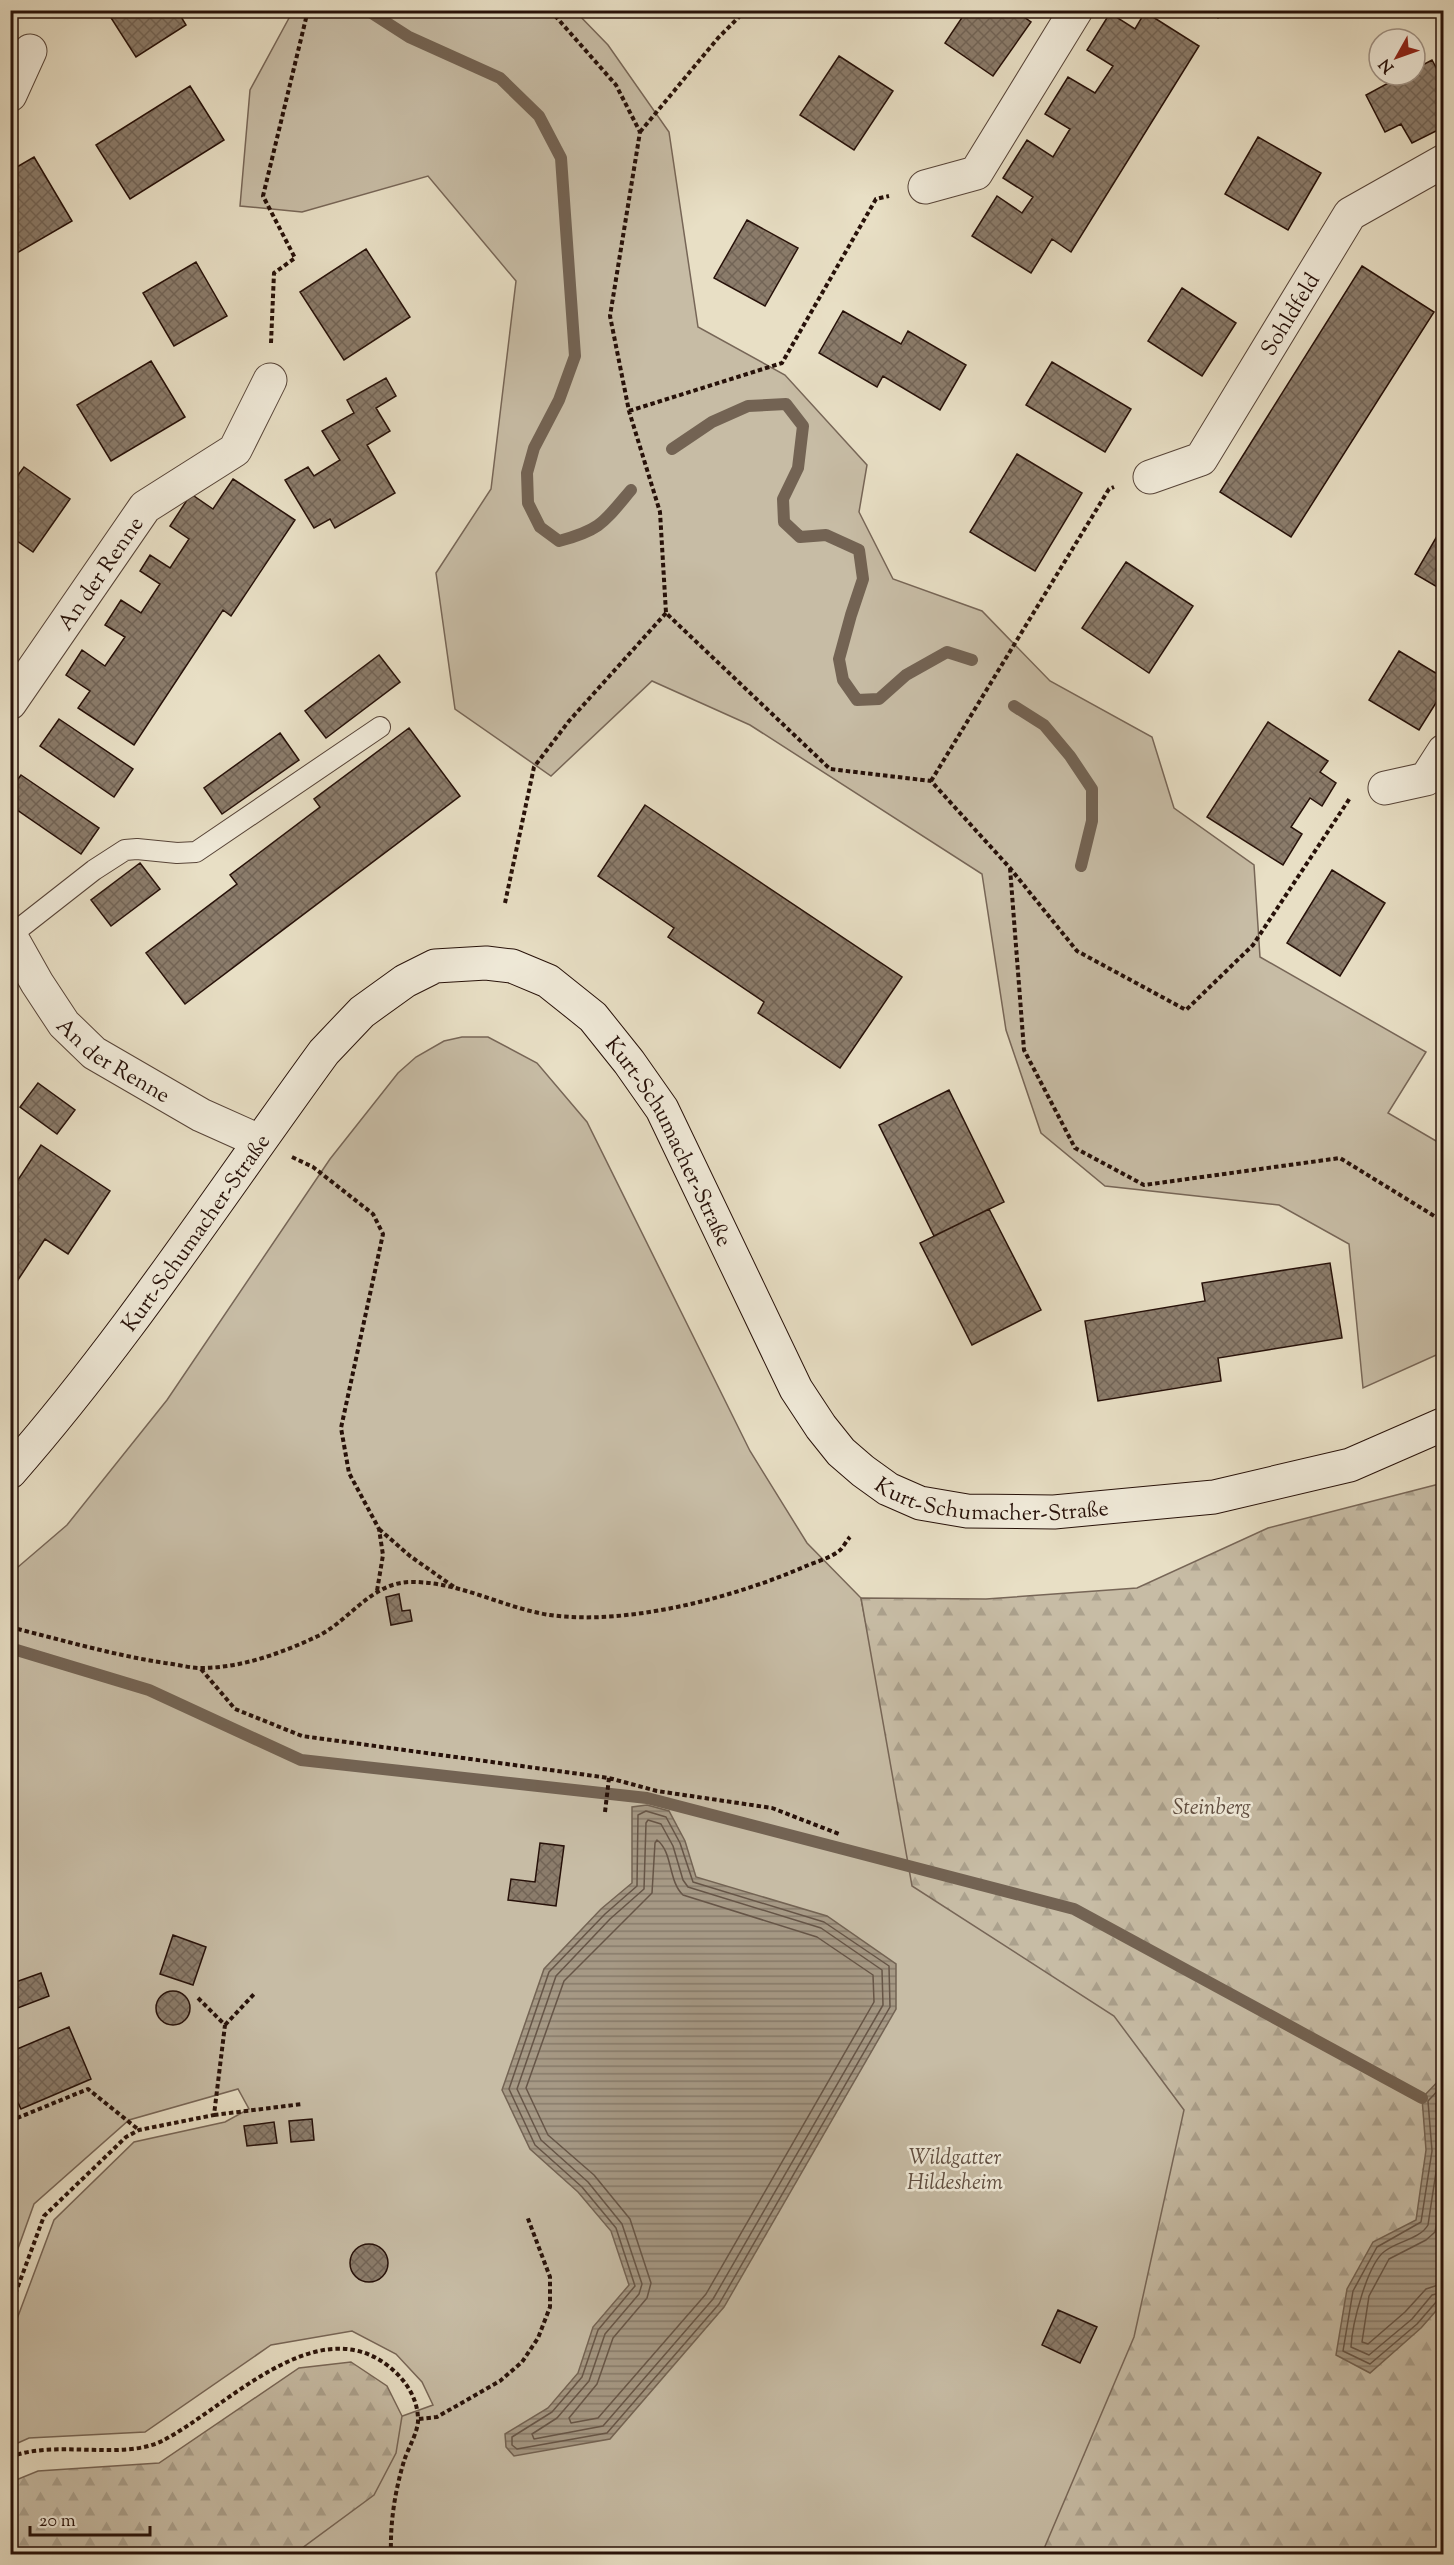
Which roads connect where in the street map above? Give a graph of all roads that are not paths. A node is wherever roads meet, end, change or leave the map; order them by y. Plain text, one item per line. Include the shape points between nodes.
1 (1076, 10) edge
2 (30, 51) dead end
3 (10, 95) edge
4 (1443, 161) edge
5 (925, 187) road end
6 (270, 380) road end
7 (1150, 477) road end
8 (10, 703) edge
9 (380, 727) dead end
10 (1443, 751) edge
11 (1385, 788) road end
12 (11, 935) edge
13 (259, 1141) junction
14 (1443, 1424) edge
15 (10, 1472) edge

1 - 5 street via 976,173
2 - 3 street
4 - 7 street, Sohldfeld via 1350,214 1202,459
6 - 8 street, An der Renne via 235,450 145,507
9 - 12 lane via 195,852 125,850
10 - 11 street via 1426,779
12 - 13 street, An der Renne via 64,1024 94,1053 201,1115
13 - 14 street, Kurt-Schumacher-Straße via 324,1052 362,1012 405,981 435,966 512,966 548,981 593,1017 630,1062 662,1109 796,1389 841,1452 888,1489 920,1503 967,1511 1054,1512 1214,1497 1350,1465
13 - 15 street, Kurt-Schumacher-Straße via 130,1324

